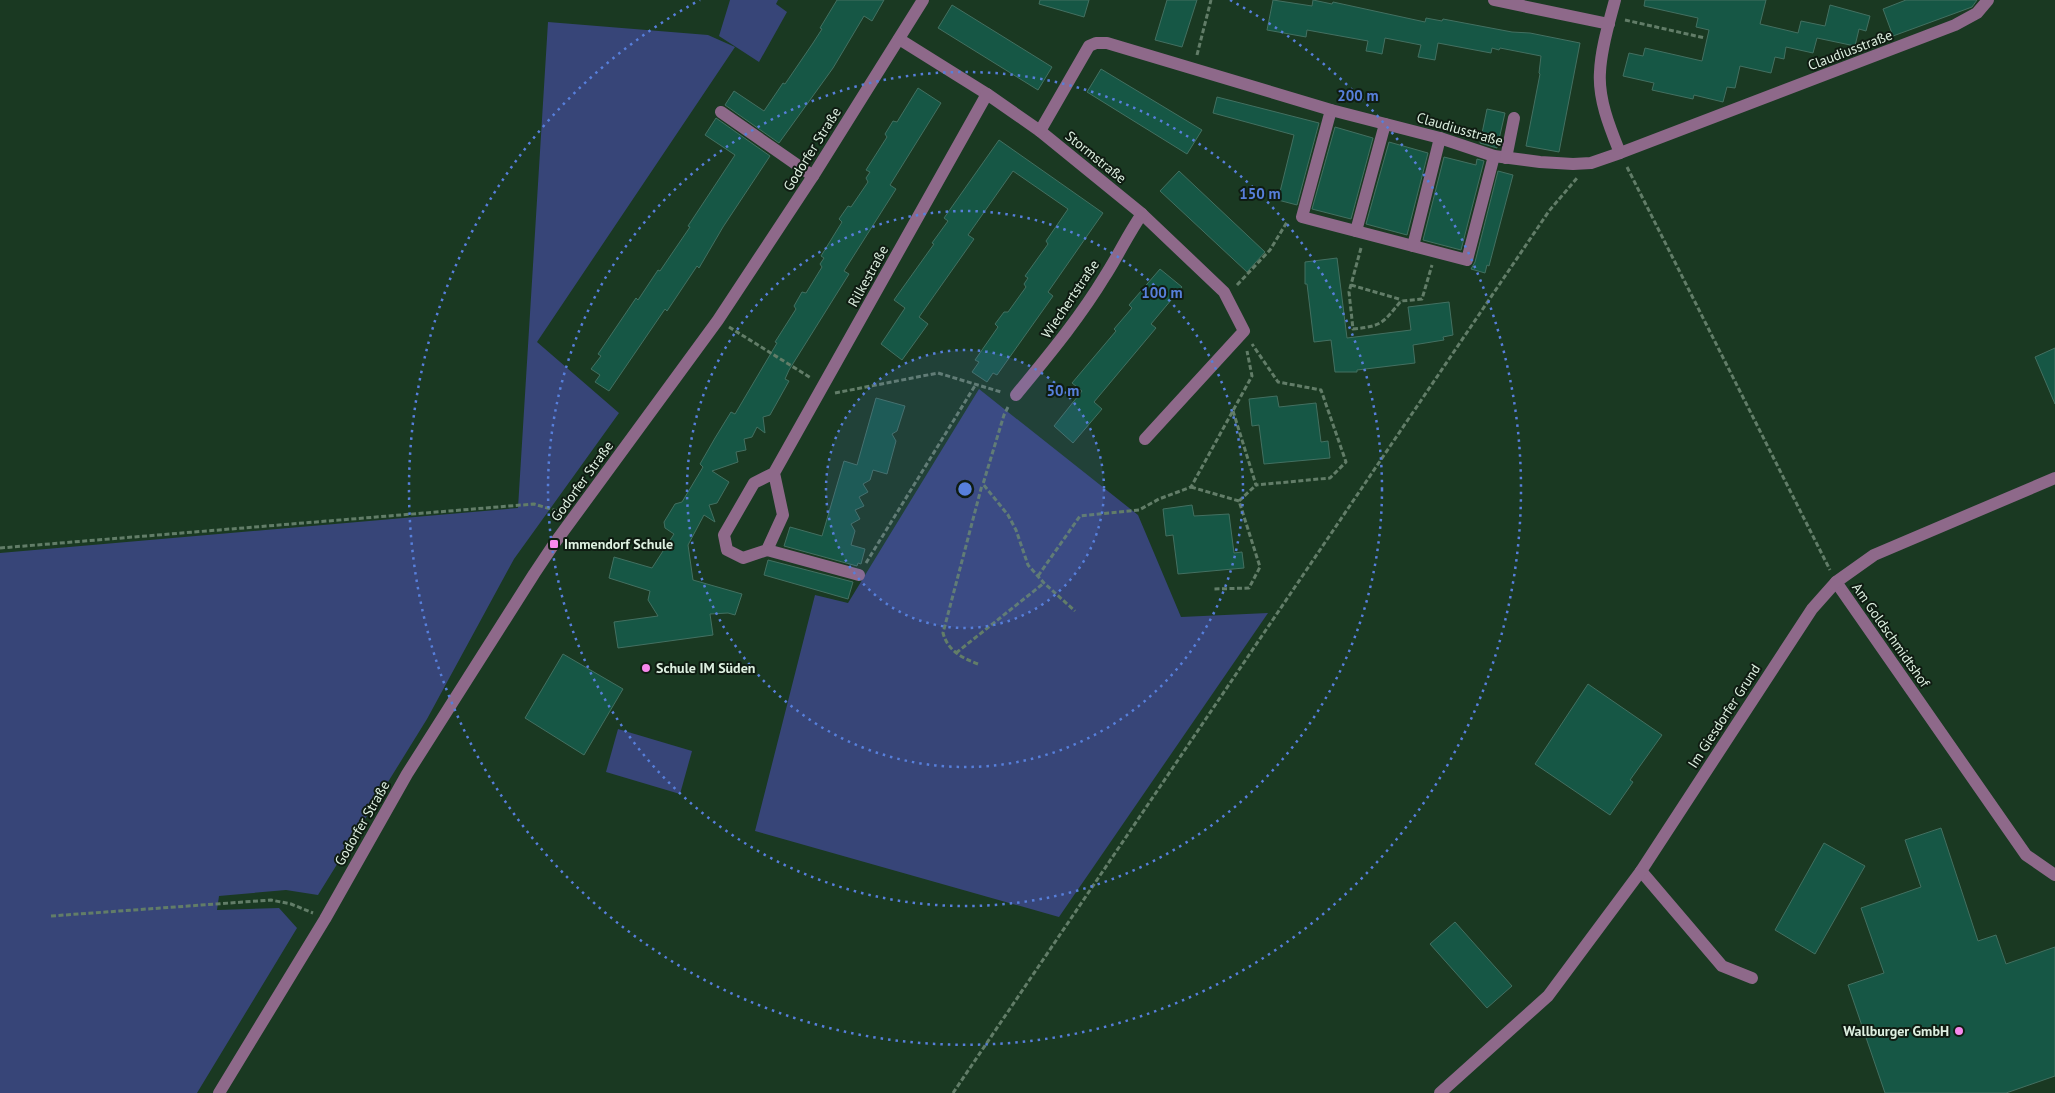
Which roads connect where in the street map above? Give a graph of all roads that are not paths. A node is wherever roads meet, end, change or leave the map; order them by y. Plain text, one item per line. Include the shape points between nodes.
1 (923, 0) edge
2 (1494, 0) edge
3 (1615, 0) edge
4 (1988, 0) edge
5 (1610, 20) junction
6 (899, 39) junction
7 (987, 94) junction
8 (1331, 110) junction
9 (721, 112) dead end
10 (1514, 118) dead end
11 (1386, 124) junction
12 (1040, 130) junction
13 (1440, 138) junction
14 (1620, 153) junction
15 (1500, 157) junction
16 (813, 176) junction
17 (1142, 214) junction
18 (1360, 232) junction
19 (1413, 246) junction
20 (1016, 396) road end
21 (1145, 439) dead end
22 (774, 473) junction
23 (2055, 478) edge
24 (767, 550) junction
25 (859, 575) road end
26 (1836, 582) junction
27 (1641, 871) junction
28 (2055, 875) edge
29 (1752, 978) dead end
30 (219, 1093) edge
31 (1440, 1093) edge

1 - 6 street, Godorfer Straße
2 - 5 street
3 - 5 street
4 - 14 street, Claudiusstraße via 1977,13 1955,25
5 - 14 street via 1600,72 1601,96
6 - 7 street, Stormstraße
6 - 16 street, Godorfer Straße
7 - 12 street, Stormstraße
7 - 22 street, Rilkestraße
8 - 11 street, Claudiusstraße
8 - 12 street, Claudiusstraße via 1107,43 1096,43 1088,46
8 - 18 street via 1302,217
9 - 16 street
10 - 15 street
11 - 13 street, Claudiusstraße
11 - 18 street
12 - 17 street, Stormstraße
13 - 15 street, Claudiusstraße
13 - 19 street
14 - 15 street, Claudiusstraße via 1591,163
15 - 19 street via 1467,260
16 - 30 street, Godorfer Straße via 718,320 554,544 407,774
17 - 20 street, Wiechertstraße via 1068,332
17 - 21 street, Stormstraße via 1224,292 1244,331
18 - 19 street
22 - 24 street via 784,515
22 - 24 street via 754,483 724,535 727,550 743,558
23 - 26 street, Am Goldschmidtshof via 1874,555
24 - 25 street
26 - 27 street, Im Giesdorfer Grund via 1812,609
26 - 28 street, Am Goldschmidtshof via 2026,856
27 - 29 street via 1722,966
27 - 31 street, Im Giesdorfer Grund via 1548,996

